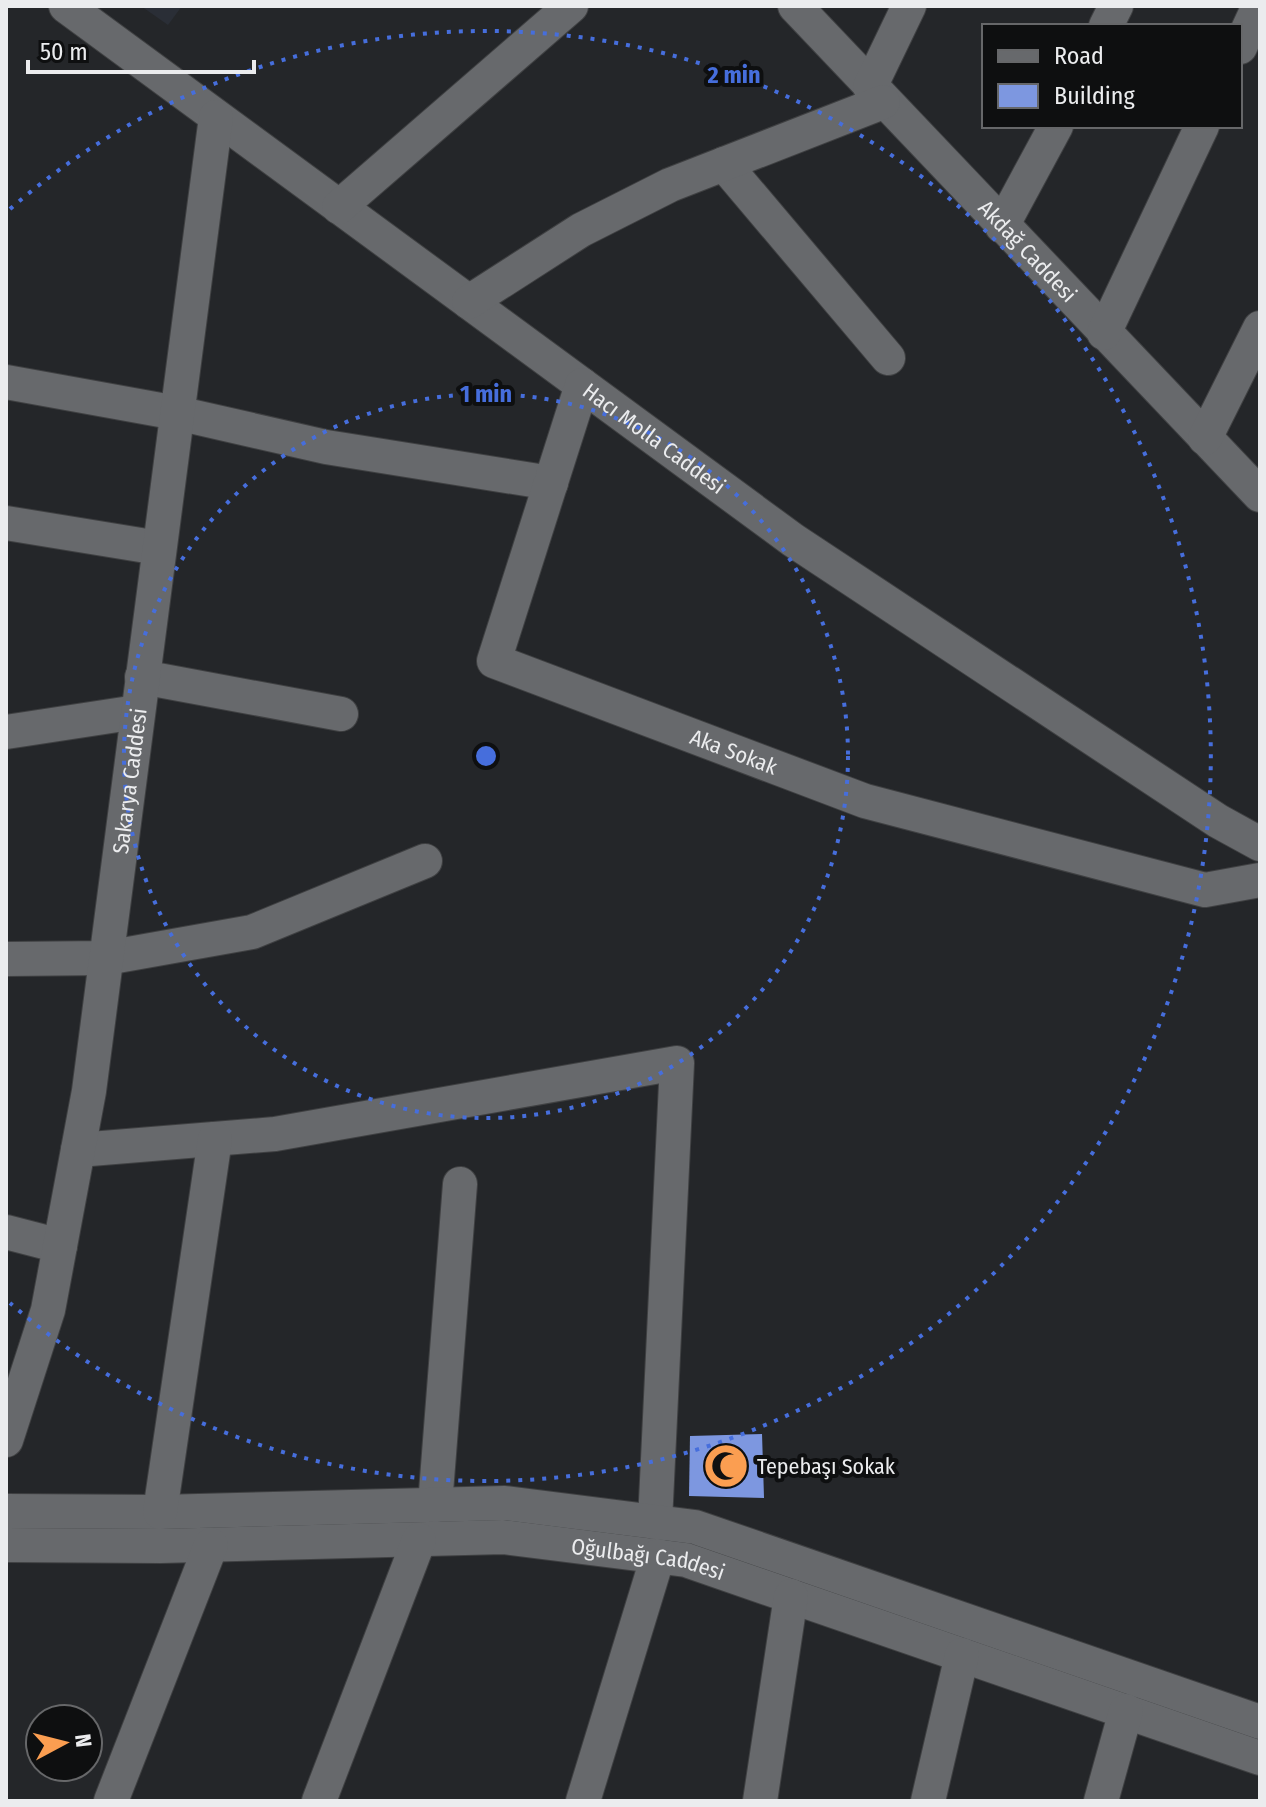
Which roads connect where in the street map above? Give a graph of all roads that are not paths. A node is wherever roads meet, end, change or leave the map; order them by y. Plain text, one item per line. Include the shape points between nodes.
1 (66, 6) edge
2 (571, 6) edge
3 (795, 6) edge
4 (909, 6) edge
5 (1116, 6) edge
6 (1259, 6) edge
7 (1107, 24) edge
8 (1242, 43) edge
9 (877, 95) junction
10 (216, 117) junction
11 (1055, 128) edge
12 (1201, 128) edge
13 (724, 164) junction
14 (339, 207) junction
15 (1002, 226) junction
16 (469, 302) junction
17 (1260, 328) edge
18 (1104, 333) junction
19 (888, 358) dead end
20 (6, 382) edge
21 (582, 385) junction
22 (177, 413) junction
23 (1205, 438) junction
24 (551, 483) junction
25 (1260, 495) edge
26 (6, 523) edge
27 (159, 548) junction
28 (142, 677) junction
29 (137, 712) junction
30 (341, 714) dead end
31 (6, 732) edge
32 (1260, 844) edge
33 (425, 861) dead end
34 (1260, 880) edge
35 (106, 958) junction
36 (6, 959) edge
37 (215, 1139) junction
38 (78, 1150) junction
39 (460, 1184) dead end
40 (6, 1232) edge
41 (60, 1246) junction
42 (6, 1440) edge
43 (435, 1505) junction
44 (6, 1511) edge
45 (160, 1512) junction
46 (655, 1522) junction
47 (419, 1540) junction
48 (6, 1545) edge
49 (211, 1545) junction
50 (658, 1556) junction
51 (791, 1596) junction
52 (962, 1655) junction
53 (1126, 1711) junction
54 (1260, 1722) edge
55 (1260, 1758) edge
56 (111, 1801) edge
57 (319, 1801) edge
58 (583, 1801) edge
59 (760, 1801) edge
60 (928, 1801) edge
61 (1101, 1801) edge

1 - 10 street, Hacı Molla Caddesi
2 - 14 street
3 - 9 street, Akdağ Caddesi
4 - 9 street
5 - 7 street
6 - 8 street
9 - 13 street
9 - 15 street, Akdağ Caddesi
10 - 14 street, Hacı Molla Caddesi
10 - 22 street, Sakarya Caddesi
11 - 15 street
12 - 18 street
13 - 16 street via 581,230
13 - 19 street
14 - 16 street, Hacı Molla Caddesi
15 - 18 street, Akdağ Caddesi
16 - 21 street, Hacı Molla Caddesi
17 - 23 street
18 - 23 street, Akdağ Caddesi
20 - 22 street
21 - 24 street, Aka Sokak
21 - 32 street, Hacı Molla Caddesi via 793,540
22 - 24 street via 326,447
22 - 27 street, Sakarya Caddesi
23 - 25 street, Akdağ Caddesi
24 - 34 street, Aka Sokak via 494,661 865,801 1205,890
26 - 27 street
27 - 28 street, Sakarya Caddesi
28 - 29 street, Sakarya Caddesi
28 - 30 street
29 - 31 street
29 - 35 street, Sakarya Caddesi
33 - 35 street via 252,932
35 - 36 street
35 - 38 street, Sakarya Caddesi
37 - 38 street
37 - 45 street
37 - 46 street via 275,1134 677,1063
38 - 41 street, Sakarya Caddesi
39 - 43 street
40 - 41 street
41 - 42 street, Sakarya Caddesi via 48,1310
43 - 45 street, Oğulbağı Caddesi
43 - 46 street, Oğulbağı Caddesi via 505,1503
44 - 45 street, Oğulbağı Caddesi
46 - 54 street, Oğulbağı Caddesi via 695,1527
47 - 49 street, Oğulbağı Caddesi
47 - 50 street, Oğulbağı Caddesi via 503,1537
47 - 57 street
48 - 49 street, Oğulbağı Caddesi
49 - 56 street
50 - 51 street, Oğulbağı Caddesi via 686,1560
50 - 58 street
51 - 52 street, Oğulbağı Caddesi
51 - 59 street
52 - 53 street, Oğulbağı Caddesi
52 - 60 street
53 - 55 street, Oğulbağı Caddesi
53 - 61 street

